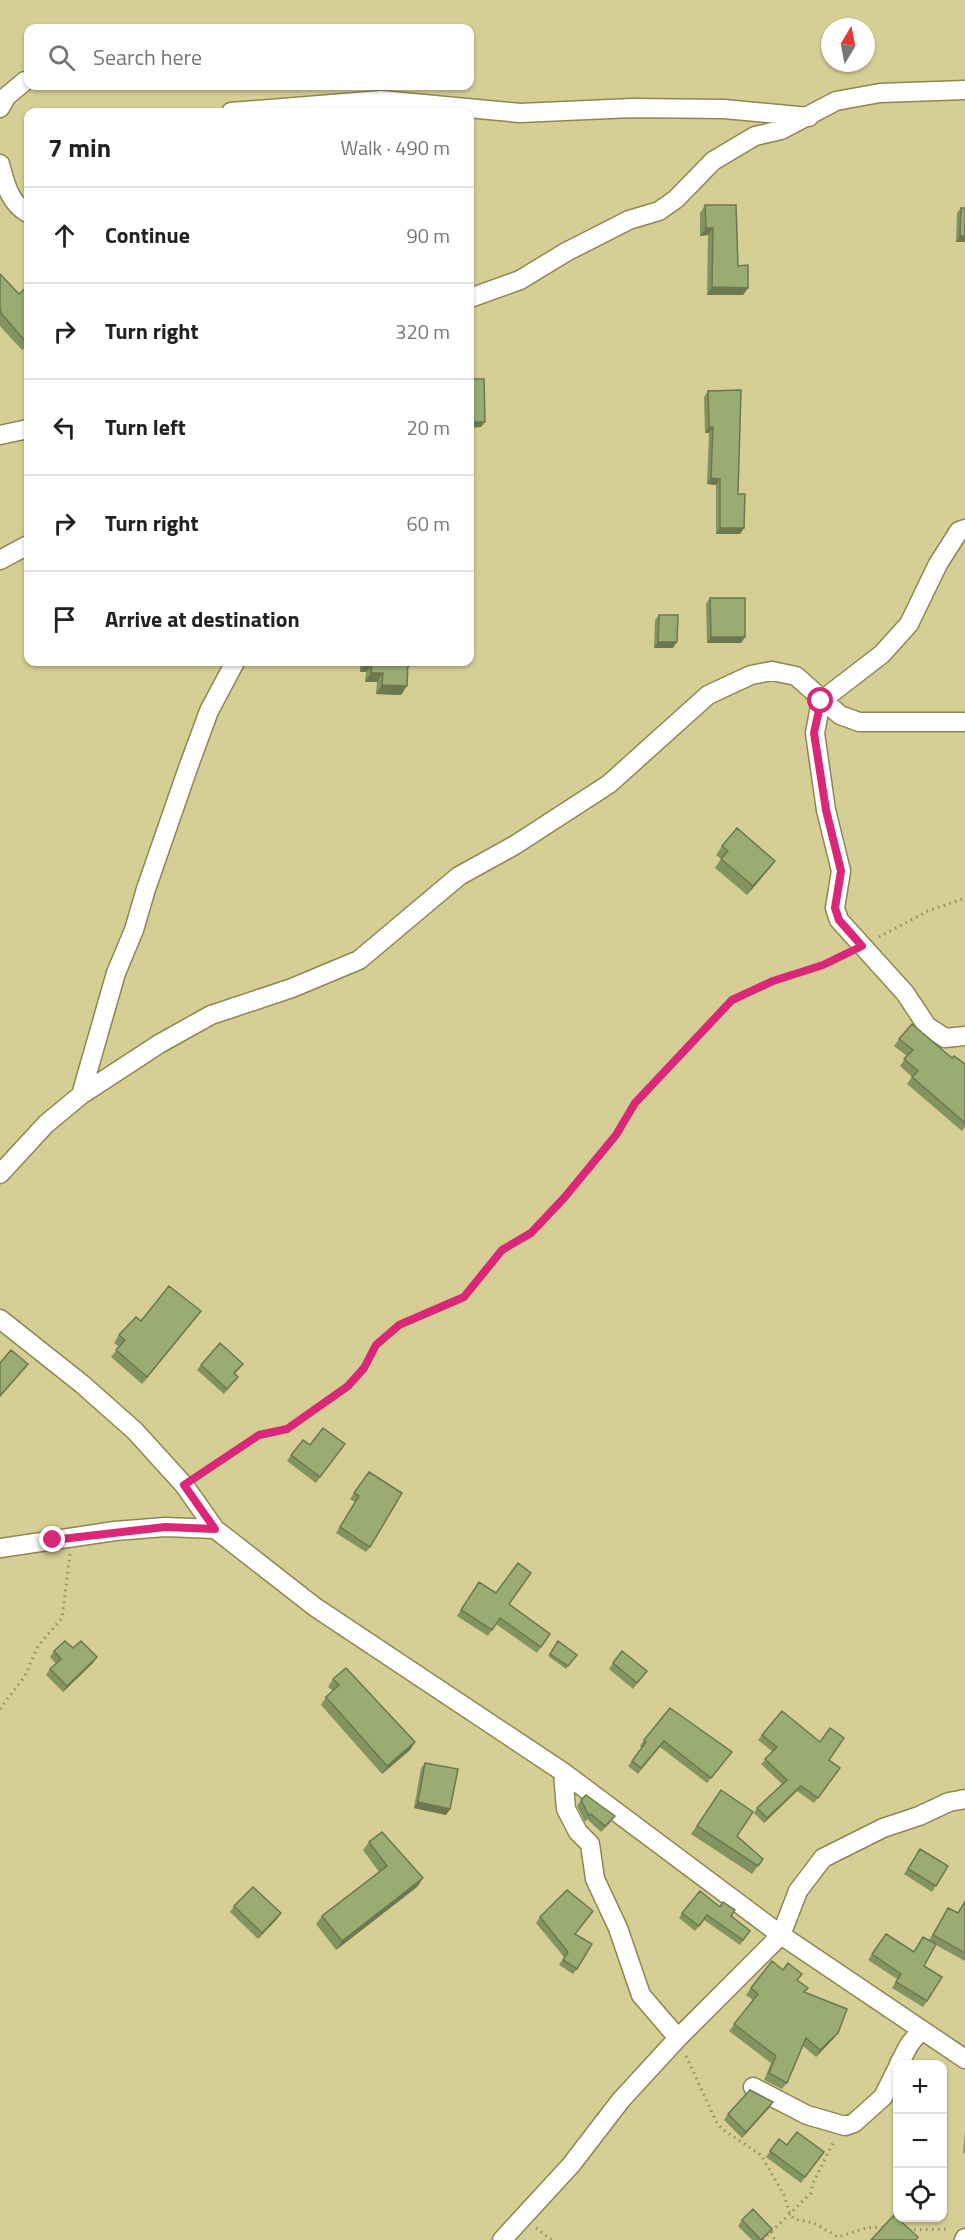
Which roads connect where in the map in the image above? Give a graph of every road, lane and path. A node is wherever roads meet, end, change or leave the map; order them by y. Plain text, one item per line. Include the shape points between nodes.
1 (24, 82) edge
2 (965, 90) edge
3 (0, 108) edge
4 (281, 108) edge
5 (467, 108) edge
6 (474, 109) edge
7 (809, 117) junction
8 (0, 164) edge
9 (24, 211) edge
10 (474, 297) edge
11 (24, 430) edge
12 (0, 435) edge
13 (965, 529) edge
14 (24, 547) edge
15 (0, 560) edge
16 (233, 666) edge
17 (821, 701) junction
18 (965, 722) edge
19 (965, 898) edge
20 (862, 946) junction
21 (965, 1036) edge
22 (81, 1095) junction
23 (1, 1171) edge
24 (0, 1319) edge
25 (184, 1485) junction
26 (215, 1529) junction
27 (73, 1537) junction
28 (0, 1548) edge
29 (0, 1709) edge
30 (563, 1772) junction
31 (965, 1799) edge
32 (782, 1935) junction
33 (921, 2030) junction
34 (678, 2038) junction
35 (901, 2060) edge
36 (965, 2060) edge
37 (893, 2076) edge
38 (753, 2086) dead end
39 (845, 2126) junction
40 (790, 2214) junction
41 (891, 2229) edge
42 (897, 2231) edge
43 (771, 2232) junction
44 (961, 2236) edge
45 (502, 2240) edge
46 (763, 2240) edge
47 (775, 2240) edge

1 - 3 street
2 - 7 street via 856,96 836,101
4 - 5 street via 381,100
6 - 7 street via 520,113 724,109
7 - 10 street via 755,136 713,161 676,200 659,211 629,220 520,280
8 - 9 street via 9,193
11 - 12 street
13 - 17 street via 959,531 938,564 909,624 882,654
14 - 15 street
16 - 22 street via 209,711 173,810 116,973
17 - 18 street via 840,715 859,722
17 - 20 street via 814,733 826,810 841,871 835,908 839,920
17 - 22 street via 796,676 772,671 751,675 708,695 609,784 459,876 359,960 211,1015
19 - 20 path via 928,910
20 - 21 street via 905,993 927,1026 945,1038
20 - 25 path via 732,1000 635,1103 616,1135 564,1198 531,1233 502,1250 464,1297 399,1325 376,1345 364,1368 348,1386 287,1429 259,1435
22 - 23 street via 46,1124
24 - 25 street via 135,1431
25 - 26 street
26 - 27 street via 165,1527
26 - 30 street via 315,1607
27 - 28 street
27 - 29 path via 62,1618 38,1646 25,1676
30 - 32 street
30 - 34 street via 566,1809 578,1832 590,1844 595,1879 618,1928 641,1995
31 - 32 street via 883,1827 823,1858 798,1891
32 - 33 street
32 - 34 street
33 - 35 street
33 - 36 street
34 - 40 path via 716,2121 761,2155
34 - 45 street via 621,2100 572,2165
37 - 39 street via 883,2097 854,2123
38 - 39 street via 807,2115
39 - 40 path via 830,2146 811,2193
40 - 41 path via 838,2237 866,2228
40 - 43 path
42 - 44 path
43 - 46 path
43 - 47 path

